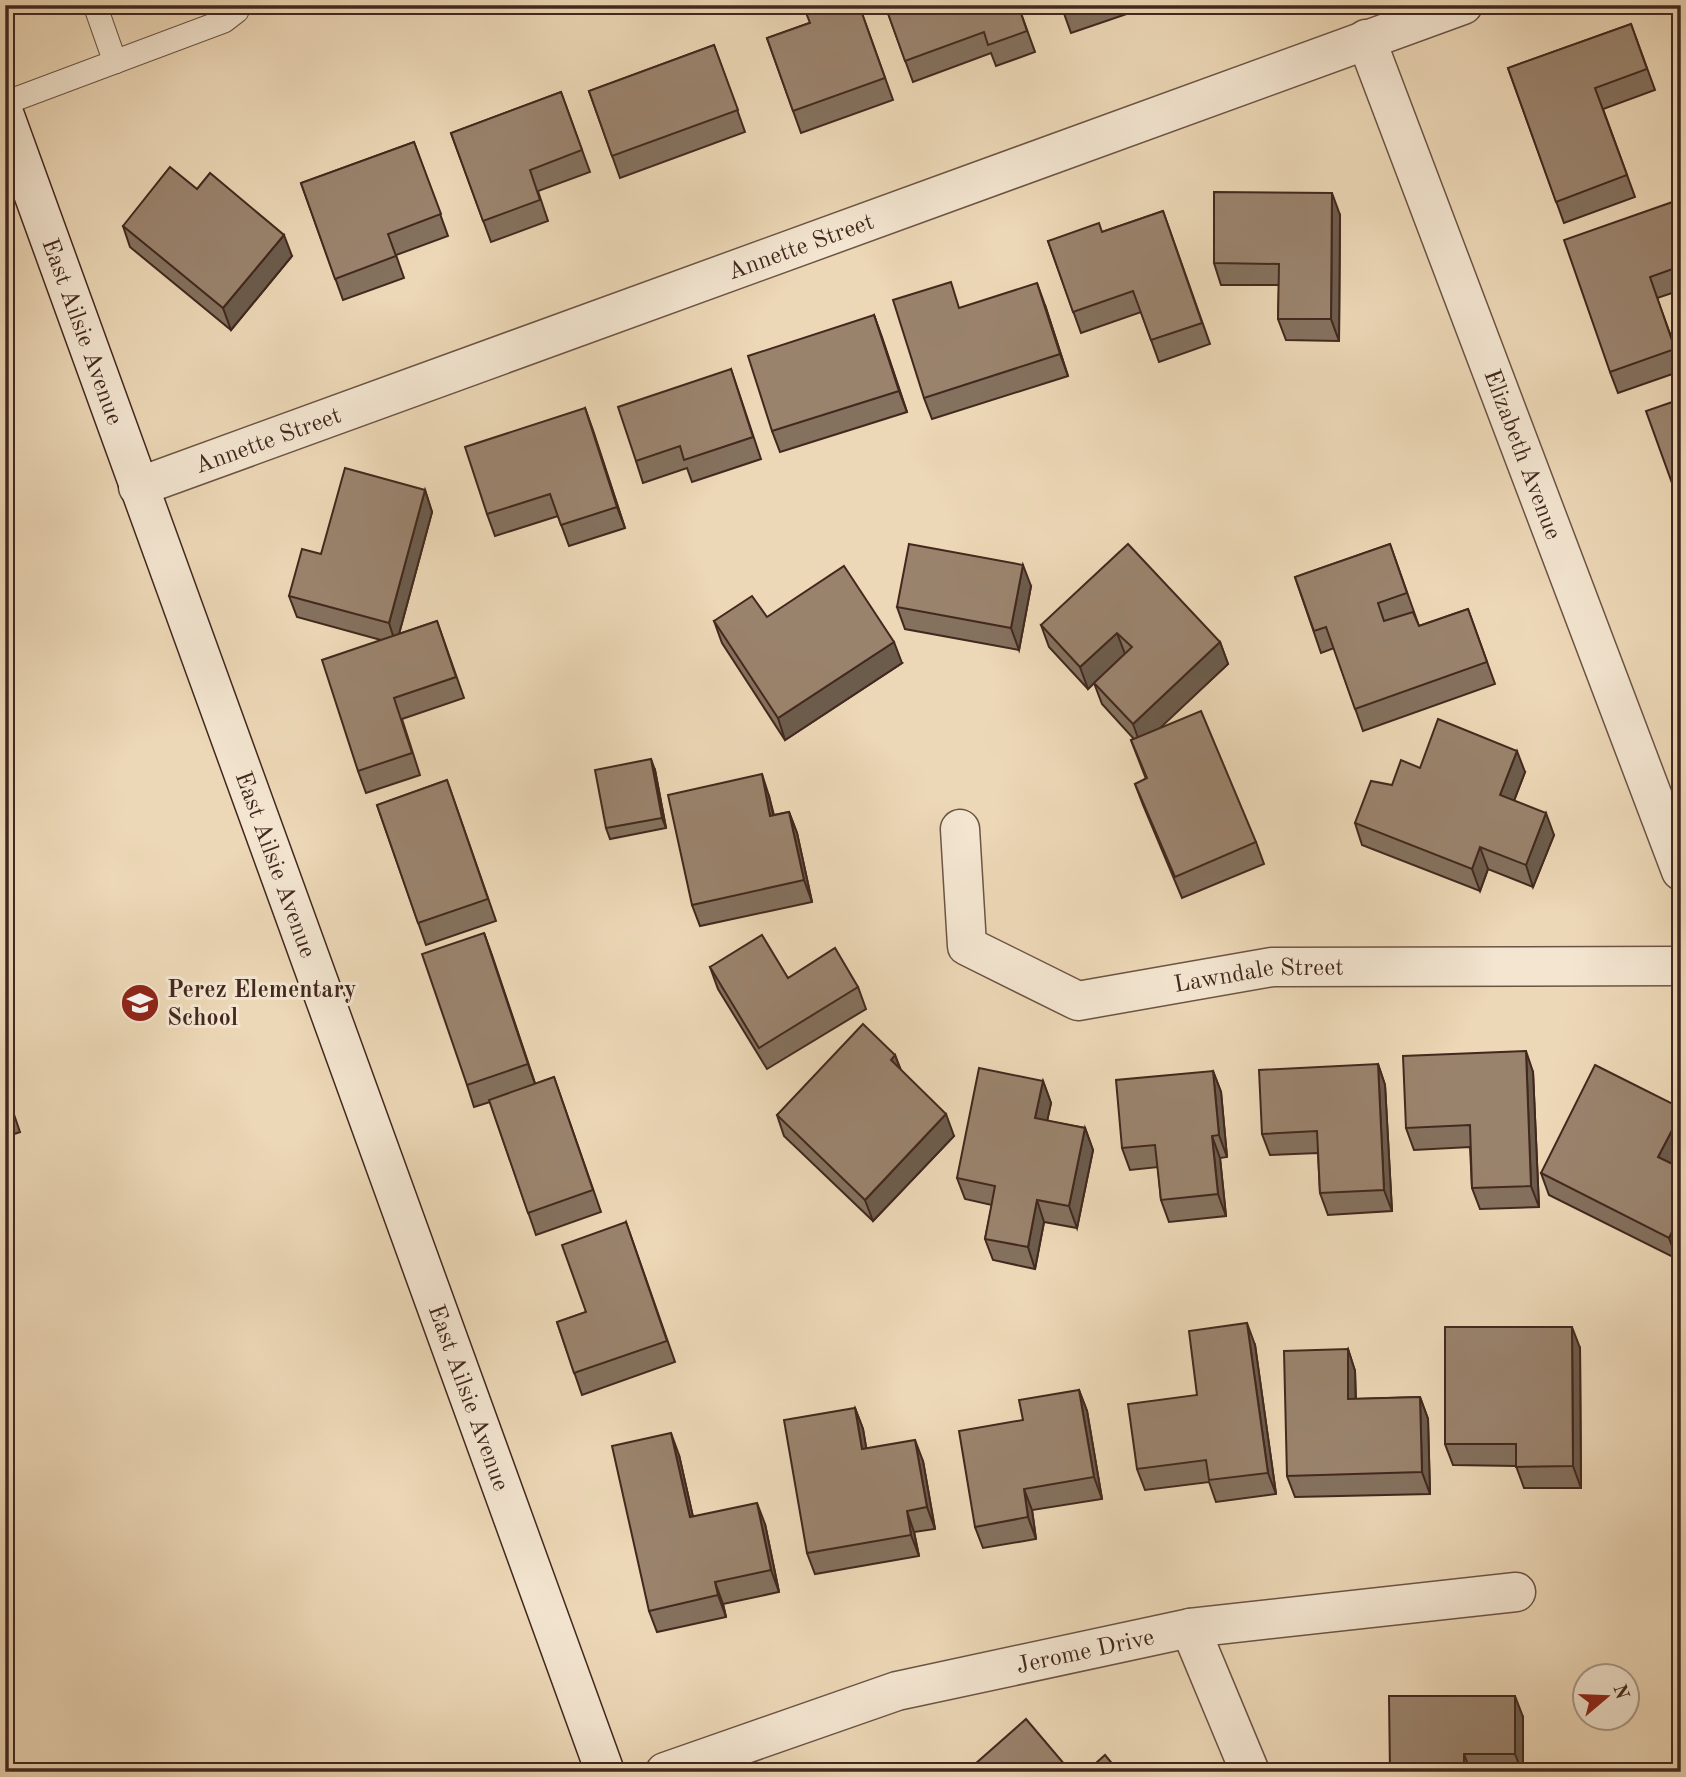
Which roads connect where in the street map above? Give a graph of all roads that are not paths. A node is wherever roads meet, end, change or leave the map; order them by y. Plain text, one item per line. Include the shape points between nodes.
1 (95, 5) edge
2 (239, 5) edge
3 (1464, 5) edge
4 (1366, 39) junction
5 (115, 62) junction
6 (5, 103) edge
7 (5, 116) edge
8 (138, 487) junction
9 (960, 830) dead end
10 (1681, 872) edge
11 (1681, 966) edge
12 (1516, 1592) dead end
13 (1190, 1628) junction
14 (605, 1772) edge
15 (665, 1772) edge
16 (1250, 1772) edge

1 - 5 lane
2 - 5 lane via 224,21
3 - 4 street, Annette Street
4 - 8 street, Annette Street
4 - 10 street, Elizabeth Avenue
5 - 6 lane
7 - 8 street, East Ailsie Avenue
8 - 14 street, East Ailsie Avenue
9 - 11 street, Lawndale Street via 967,946 1078,1001 1272,967
12 - 13 street, Jerome Drive
13 - 15 street, Jerome Drive via 897,1691
13 - 16 street

